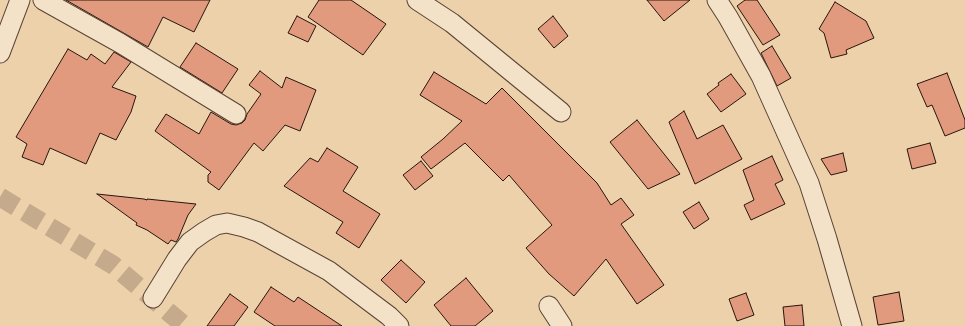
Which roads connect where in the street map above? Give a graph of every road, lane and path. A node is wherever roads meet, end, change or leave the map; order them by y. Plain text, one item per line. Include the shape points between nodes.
1 (20, 0) edge
2 (43, 0) edge
3 (417, 0) edge
4 (717, 0) edge
5 (0, 53) edge
6 (562, 112) dead end
7 (236, 114) dead end
8 (153, 298) dead end
9 (549, 306) dead end
10 (399, 326) edge
11 (562, 326) edge
12 (852, 326) edge

1 - 5 street
2 - 7 street via 120,43
3 - 6 street via 452,23
4 - 12 street via 761,76 809,183
8 - 10 street via 190,242 216,225 227,223 258,232 329,271
9 - 11 street

